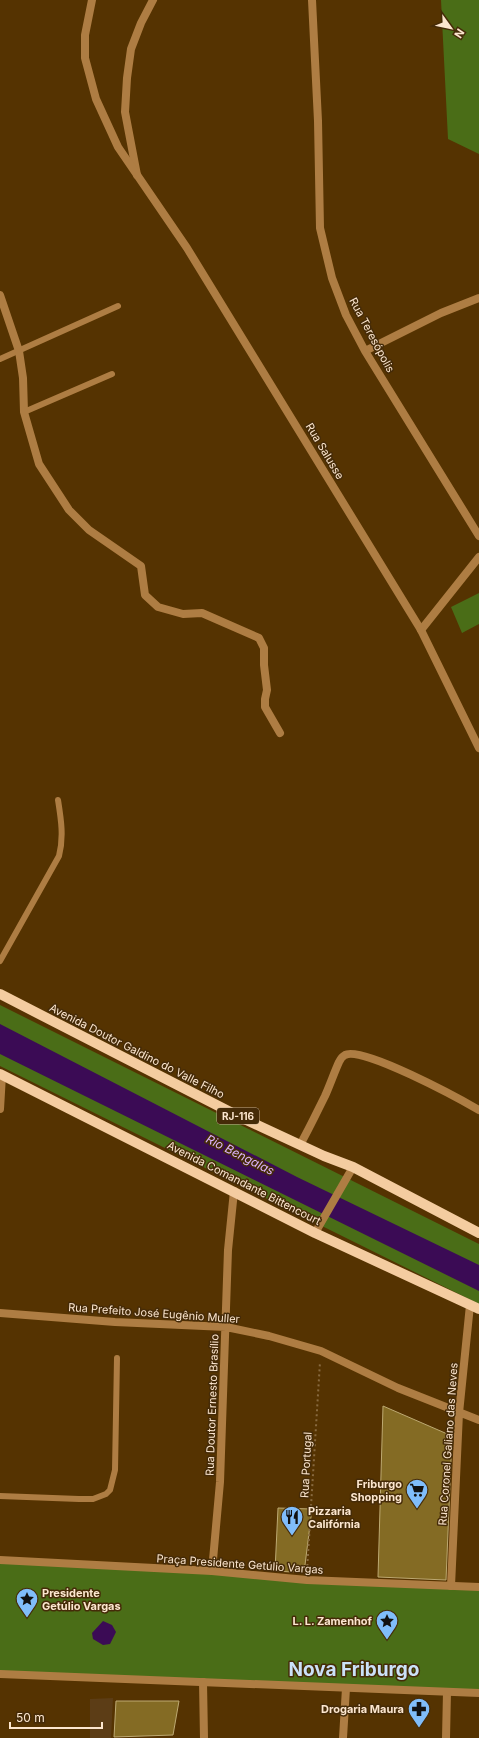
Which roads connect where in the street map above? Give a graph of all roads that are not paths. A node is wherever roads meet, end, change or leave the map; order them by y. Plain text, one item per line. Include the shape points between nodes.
1 (92, 0) edge
2 (153, 0) edge
3 (312, 0) edge
4 (137, 175) junction
5 (0, 295) edge
6 (479, 298) edge
7 (118, 306) dead end
8 (19, 351) junction
9 (366, 351) junction
10 (0, 359) edge
11 (112, 374) dead end
12 (24, 412) junction
13 (479, 536) edge
14 (479, 557) edge
15 (421, 630) junction
16 (280, 733) dead end
17 (479, 748) edge
18 (58, 800) dead end
19 (0, 961) edge
20 (0, 996) edge
21 (1, 1075) edge
22 (0, 1109) edge
23 (479, 1110) edge
24 (300, 1145) junction
25 (353, 1167) junction
26 (234, 1191) junction
27 (315, 1233) junction
28 (479, 1233) edge
29 (475, 1307) edge
30 (0, 1313) edge
31 (226, 1328) junction
32 (117, 1358) dead end
33 (459, 1412) junction
34 (479, 1420) edge
35 (0, 1496) edge
36 (0, 1560) edge
37 (212, 1571) junction
38 (451, 1586) junction
39 (479, 1588) edge
40 (0, 1674) edge
41 (203, 1682) junction
42 (346, 1688) junction
43 (447, 1692) junction
44 (479, 1693) edge
45 (204, 1738) edge
46 (343, 1738) edge
47 (446, 1738) edge

1 - 4 street, Rua Salusse via 85,35 85,58 96,99 118,147
2 - 4 street via 131,49 128,78 125,112
3 - 9 street, Rua Teresópolis via 320,228 332,278 346,315
4 - 15 street, Rua Salusse via 187,248
5 - 8 street
6 - 9 street via 441,313
7 - 8 lane
8 - 10 lane
8 - 12 street
9 - 13 street, Rua Teresópolis
11 - 12 lane
12 - 16 street via 39,464 69,510 89,530 140,566 145,595 158,607 183,614 202,613 259,638 264,648 267,690 265,708
14 - 15 street
15 - 17 street, Rua Salusse
18 - 19 lane via 62,828 59,856
20 - 24 main road, Avenida Doutor Galdino do Valle Filho / RJ-116
21 - 22 street
21 - 26 main road, Avenida Comandante Bittencourt
23 - 24 street via 384,1062 352,1053 345,1055 340,1061
24 - 25 main road, Avenida Doutor Galdino do Valle Filho / RJ-116
25 - 27 street
25 - 28 main road, Avenida Doutor Galdino do Valle Filho / RJ-116
26 - 27 main road, Avenida Comandante Bittencourt
26 - 31 street, Rua Doutor Ernesto Brasílio via 228,1250
27 - 29 main road, Avenida Comandante Bittencourt
29 - 33 street, Rua Coronel Galiano das Neves
30 - 31 street, Rua Prefeito José Eugênio Muller
31 - 33 street, Rua Prefeito José Eugênio Muller via 321,1350 398,1388
31 - 37 street, Rua Doutor Ernesto Brasílio via 220,1482
32 - 35 lane via 115,1470 110,1490 93,1499
33 - 34 street, Rua Prefeito José Eugênio Muller
33 - 38 street, Rua Coronel Galiano das Neves
36 - 37 street, Praça Presidente Getúlio Vargas
37 - 38 street, Praça Presidente Getúlio Vargas via 307,1580
38 - 39 street, Praça Presidente Getúlio Vargas
40 - 41 street
41 - 42 street
41 - 45 street
42 - 43 street
42 - 46 street
43 - 44 street
43 - 47 street

